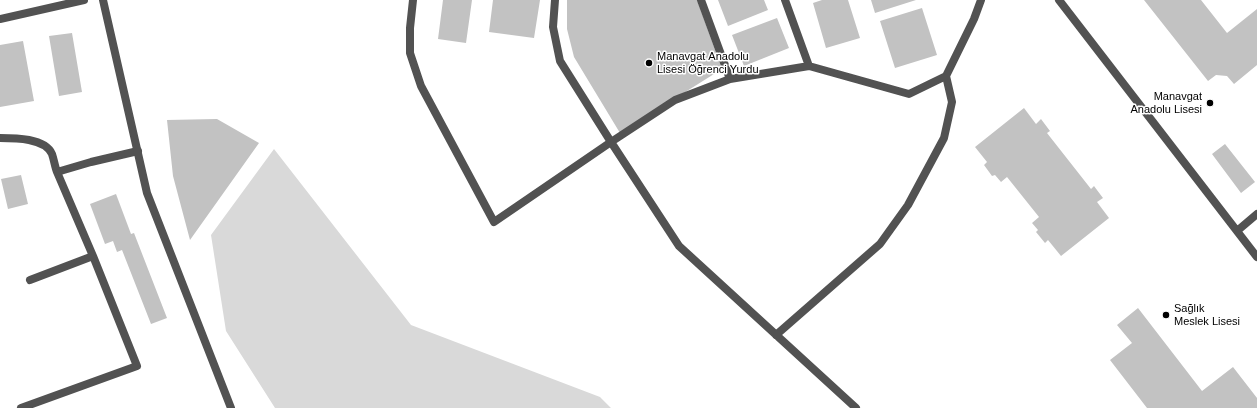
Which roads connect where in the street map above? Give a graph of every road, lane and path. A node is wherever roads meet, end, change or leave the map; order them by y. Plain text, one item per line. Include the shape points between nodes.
1 (84, 0) edge
2 (103, 0) edge
3 (412, 0) edge
4 (555, 0) edge
5 (701, 0) edge
6 (785, 0) edge
7 (980, 0) edge
8 (1059, 0) edge
9 (0, 18) edge
10 (809, 66) junction
11 (946, 76) junction
12 (730, 79) junction
13 (0, 138) edge
14 (611, 142) junction
15 (138, 151) junction
16 (57, 172) junction
17 (1257, 214) edge
18 (1237, 231) junction
19 (93, 256) junction
20 (1257, 257) edge
21 (30, 280) dead end
22 (776, 335) junction
23 (21, 408) edge
24 (231, 408) edge
25 (856, 408) edge

1 - 9 street
2 - 15 street
3 - 14 street via 410,53 421,86 494,222
4 - 14 street via 553,27 560,61
5 - 12 street
6 - 10 street
7 - 11 street via 974,19
8 - 18 street
10 - 11 street via 909,94
10 - 12 street
11 - 22 street via 952,102 944,138 908,205 880,244
12 - 14 street via 675,100
13 - 16 street via 40,142 52,153
14 - 22 street via 679,246
15 - 16 street
15 - 24 street via 147,193
16 - 19 street
17 - 18 street
18 - 20 street
19 - 21 street
19 - 23 street via 137,366
22 - 25 street

